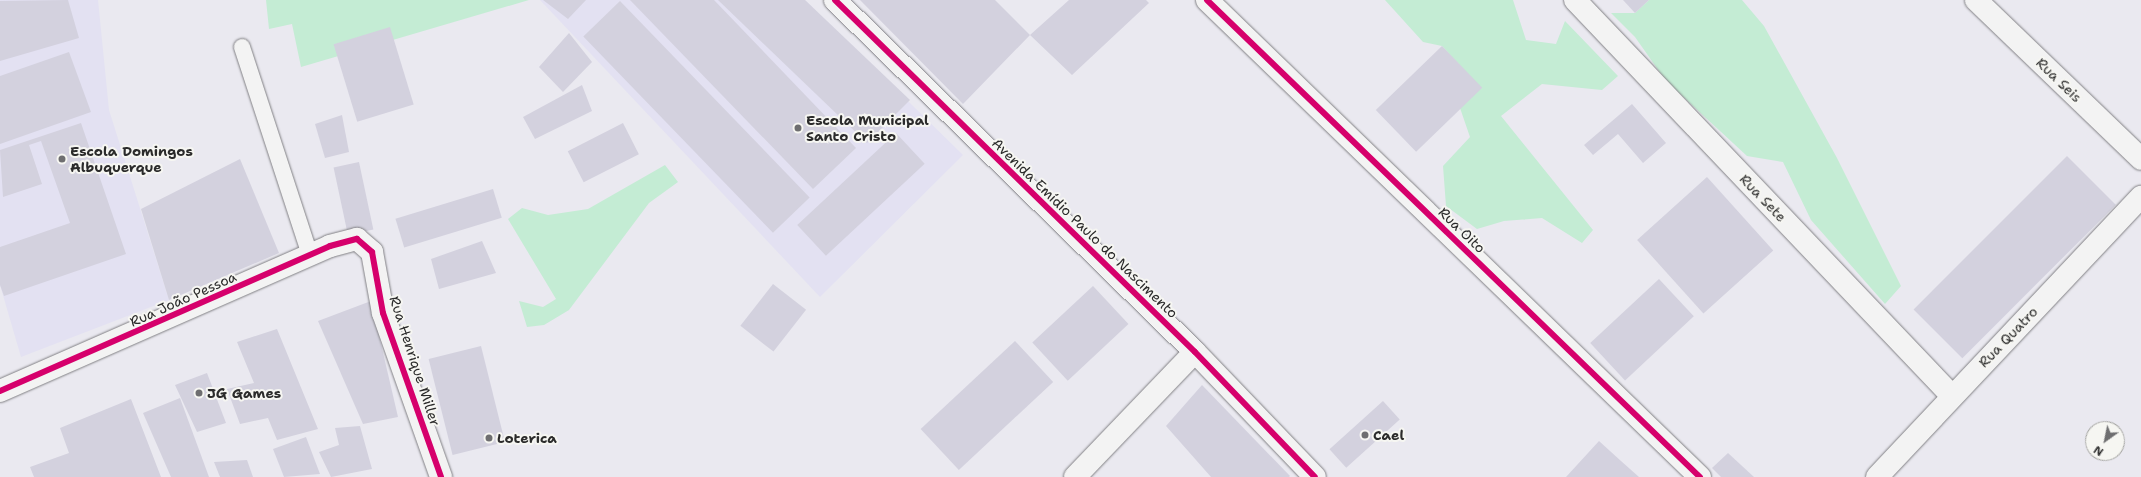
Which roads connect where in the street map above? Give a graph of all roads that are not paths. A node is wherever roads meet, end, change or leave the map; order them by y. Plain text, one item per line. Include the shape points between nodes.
1 (835, 0) edge
2 (1207, 0) edge
3 (1575, 0) edge
4 (1976, 0) edge
5 (242, 47) dead end
6 (2141, 160) edge
7 (2141, 197) edge
8 (372, 252) joint
9 (310, 255) junction
10 (1195, 352) junction
11 (0, 391) edge
12 (1952, 396) junction
13 (441, 477) edge
14 (1075, 477) edge
15 (1315, 477) edge
16 (1700, 477) edge
17 (1876, 477) edge

1 - 10 street, Avenida Emídio Paulo do Nascimento
2 - 16 street, Rua Oito
3 - 12 street, Rua Sete
4 - 6 street, Rua Seis
5 - 9 lane
7 - 12 street, Rua Quatro
8 - 9 street, Rua João Pessoa via 364,243 350,239
8 - 13 street, Rua Henrique Miller via 383,312
9 - 11 street, Rua João Pessoa
10 - 14 street
10 - 15 street, Avenida Emídio Paulo do Nascimento
12 - 17 street, Rua Quatro

